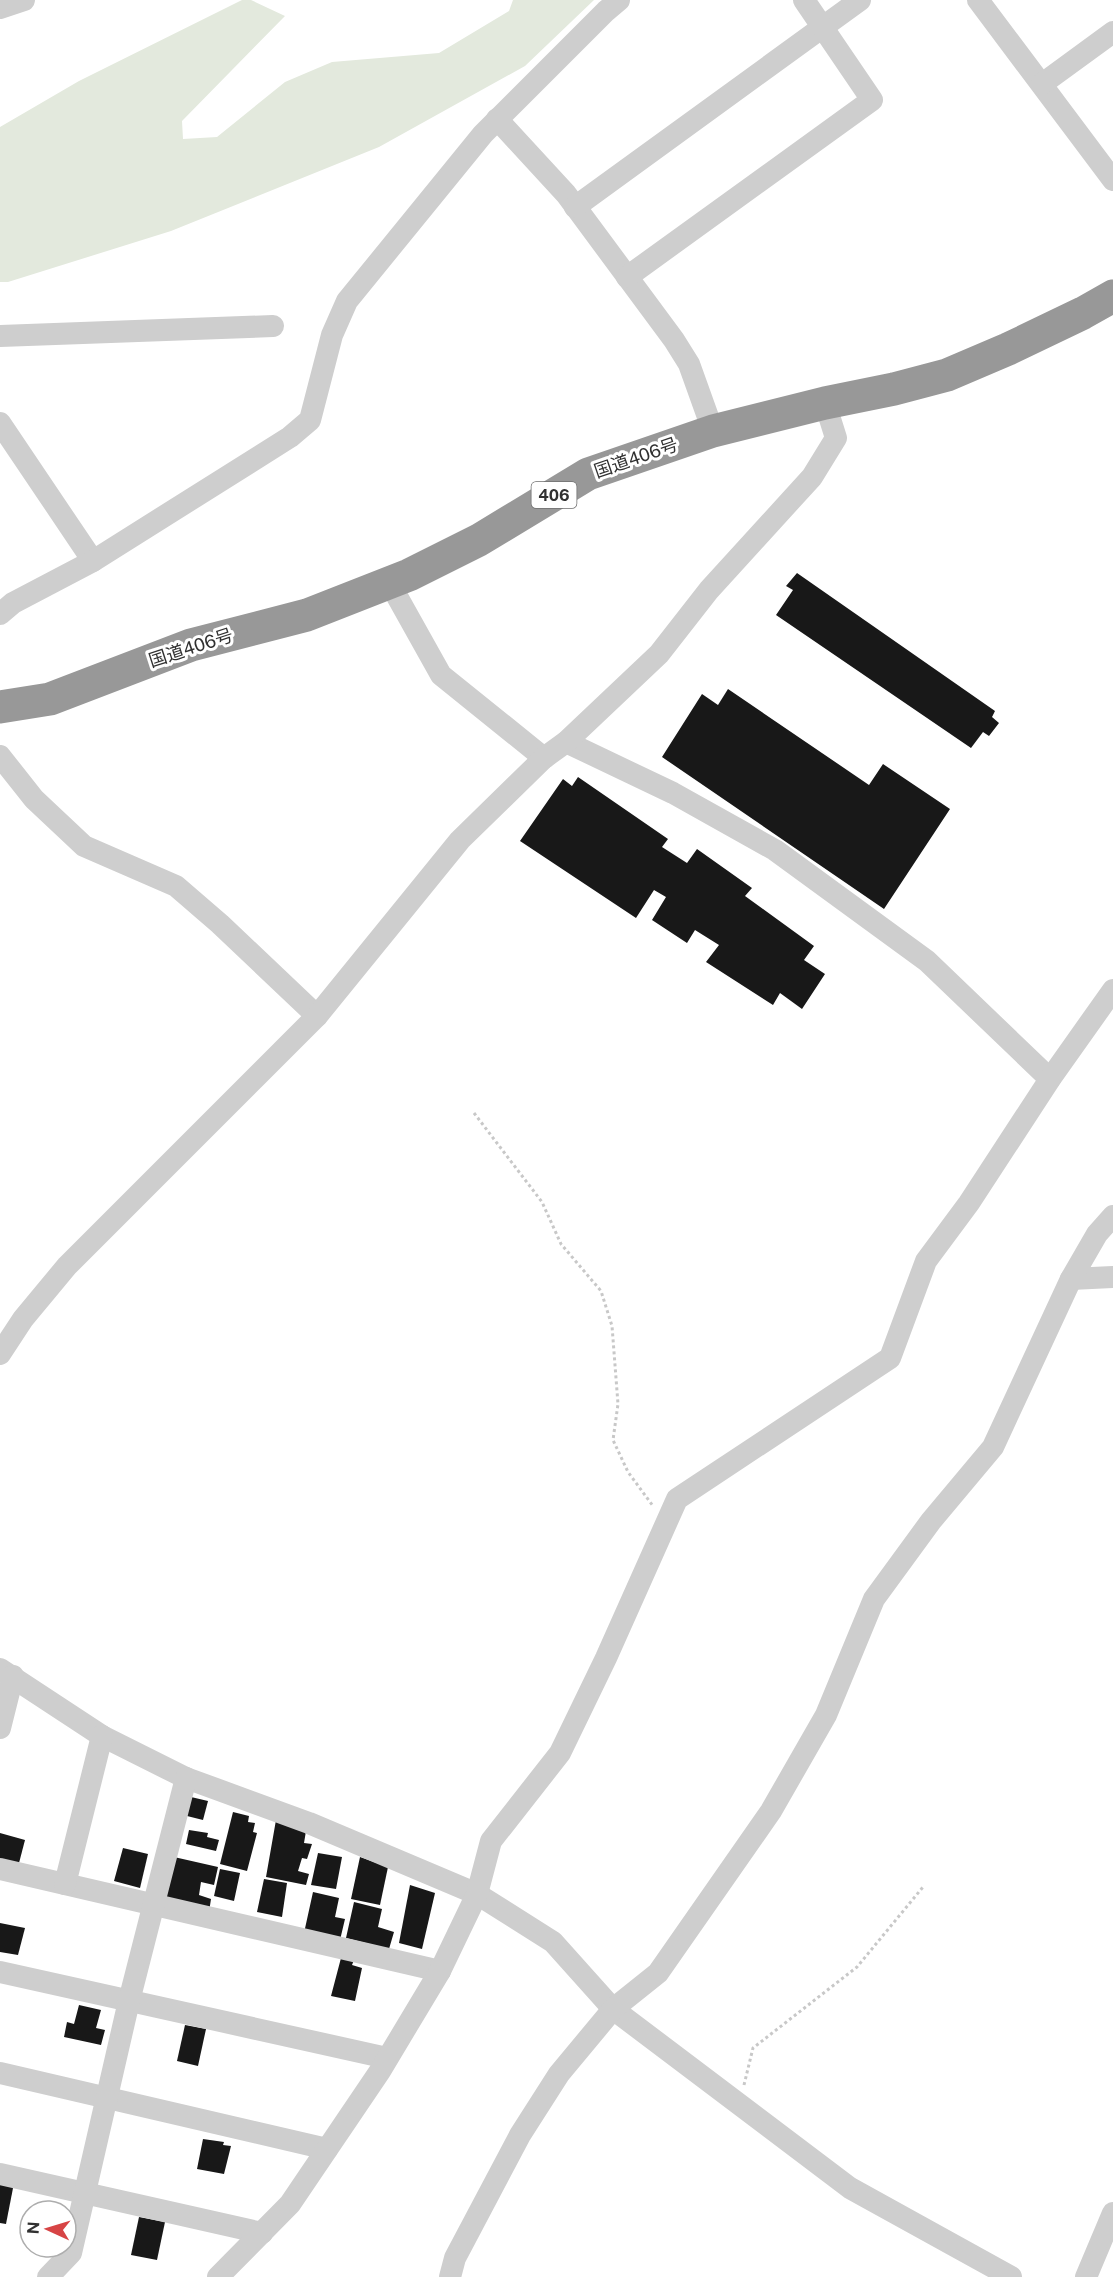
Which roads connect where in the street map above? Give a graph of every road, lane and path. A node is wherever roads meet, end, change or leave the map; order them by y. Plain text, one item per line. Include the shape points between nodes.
1 (24, 0) edge
2 (619, 0) edge
3 (804, 0) edge
4 (860, 0) edge
5 (978, 0) edge
6 (0, 8) edge
7 (822, 27) junction
8 (1113, 32) edge
9 (1042, 84) junction
10 (497, 118) junction
11 (1113, 180) edge
12 (575, 207) junction
13 (627, 277) junction
14 (1113, 296) edge
15 (273, 326) dead end
16 (0, 336) edge
17 (825, 403) junction
18 (0, 423) edge
19 (713, 431) junction
20 (93, 561) junction
21 (389, 582) junction
22 (0, 614) edge
23 (0, 707) edge
24 (566, 742) junction
25 (0, 756) edge
26 (544, 758) junction
27 (1113, 990) edge
28 (317, 1016) junction
29 (1050, 1079) junction
30 (474, 1113) dead end
31 (1113, 1216) edge
32 (1113, 1276) edge
33 (1071, 1279) junction
34 (0, 1354) edge
35 (667, 1524) junction
36 (6, 1673) edge
37 (0, 1728) edge
38 (102, 1736) junction
39 (186, 1778) junction
40 (0, 1869) edge
41 (65, 1884) junction
42 (923, 1887) dead end
43 (477, 1894) junction
44 (152, 1906) junction
45 (440, 1971) junction
46 (0, 1972) edge
47 (129, 2001) junction
48 (613, 2008) junction
49 (387, 2058) junction
50 (0, 2073) edge
51 (106, 2097) junction
52 (740, 2104) junction
53 (327, 2149) junction
54 (0, 2174) edge
55 (84, 2193) junction
56 (1113, 2213) edge
57 (262, 2233) junction
58 (48, 2277) edge
59 (218, 2277) edge
60 (450, 2277) edge
61 (1011, 2277) edge
62 (1086, 2277) edge

1 - 6 street
2 - 10 street
3 - 7 street
4 - 7 street
5 - 9 street
7 - 12 street
7 - 13 street via 872,100
8 - 9 street
9 - 11 street
10 - 12 street
10 - 20 street via 347,301 332,335 310,420 290,437
12 - 13 street
13 - 19 street via 689,364
14 - 17 highway, 国道406号 / 406 via 946,375
15 - 16 street
17 - 19 highway, 国道406号 / 406
17 - 24 street via 836,438 812,477 709,590 659,654
18 - 20 street
19 - 21 highway, 国道406号 / 406 via 588,474 479,540
20 - 22 street via 13,603
21 - 23 highway, 国道406号 / 406 via 307,615 191,645 50,699
21 - 26 street via 441,675
24 - 26 street
24 - 29 street via 673,793 775,850 927,961
25 - 28 street via 34,799 84,846 176,886
26 - 28 street via 460,840
27 - 29 street
28 - 34 street via 67,1266
29 - 35 street via 926,1261 891,1358 677,1499
30 - 35 path via 542,1202 561,1244 601,1292 612,1326 618,1404 614,1440 628,1472
31 - 33 street via 1097,1234
32 - 33 street
33 - 48 street via 993,1447 931,1521 874,1599 826,1715 771,1811 658,1973
35 - 43 street via 560,1754 491,1841
36 - 37 street
36 - 38 street
38 - 39 street
38 - 41 street
39 - 43 street via 309,1823
39 - 44 street
40 - 41 street
41 - 44 street
42 - 52 path via 857,1967 753,2048
43 - 45 street
43 - 48 street via 553,1942
44 - 45 street
44 - 47 street
45 - 49 street
46 - 47 street
47 - 49 street
47 - 51 street
48 - 52 street
48 - 60 street via 559,2073 520,2134 455,2258
49 - 53 street
50 - 51 street
51 - 53 street
51 - 55 street
52 - 61 street via 850,2188
53 - 57 street via 290,2204
54 - 55 street
55 - 57 street
55 - 58 street via 71,2253
56 - 62 street
57 - 59 street

